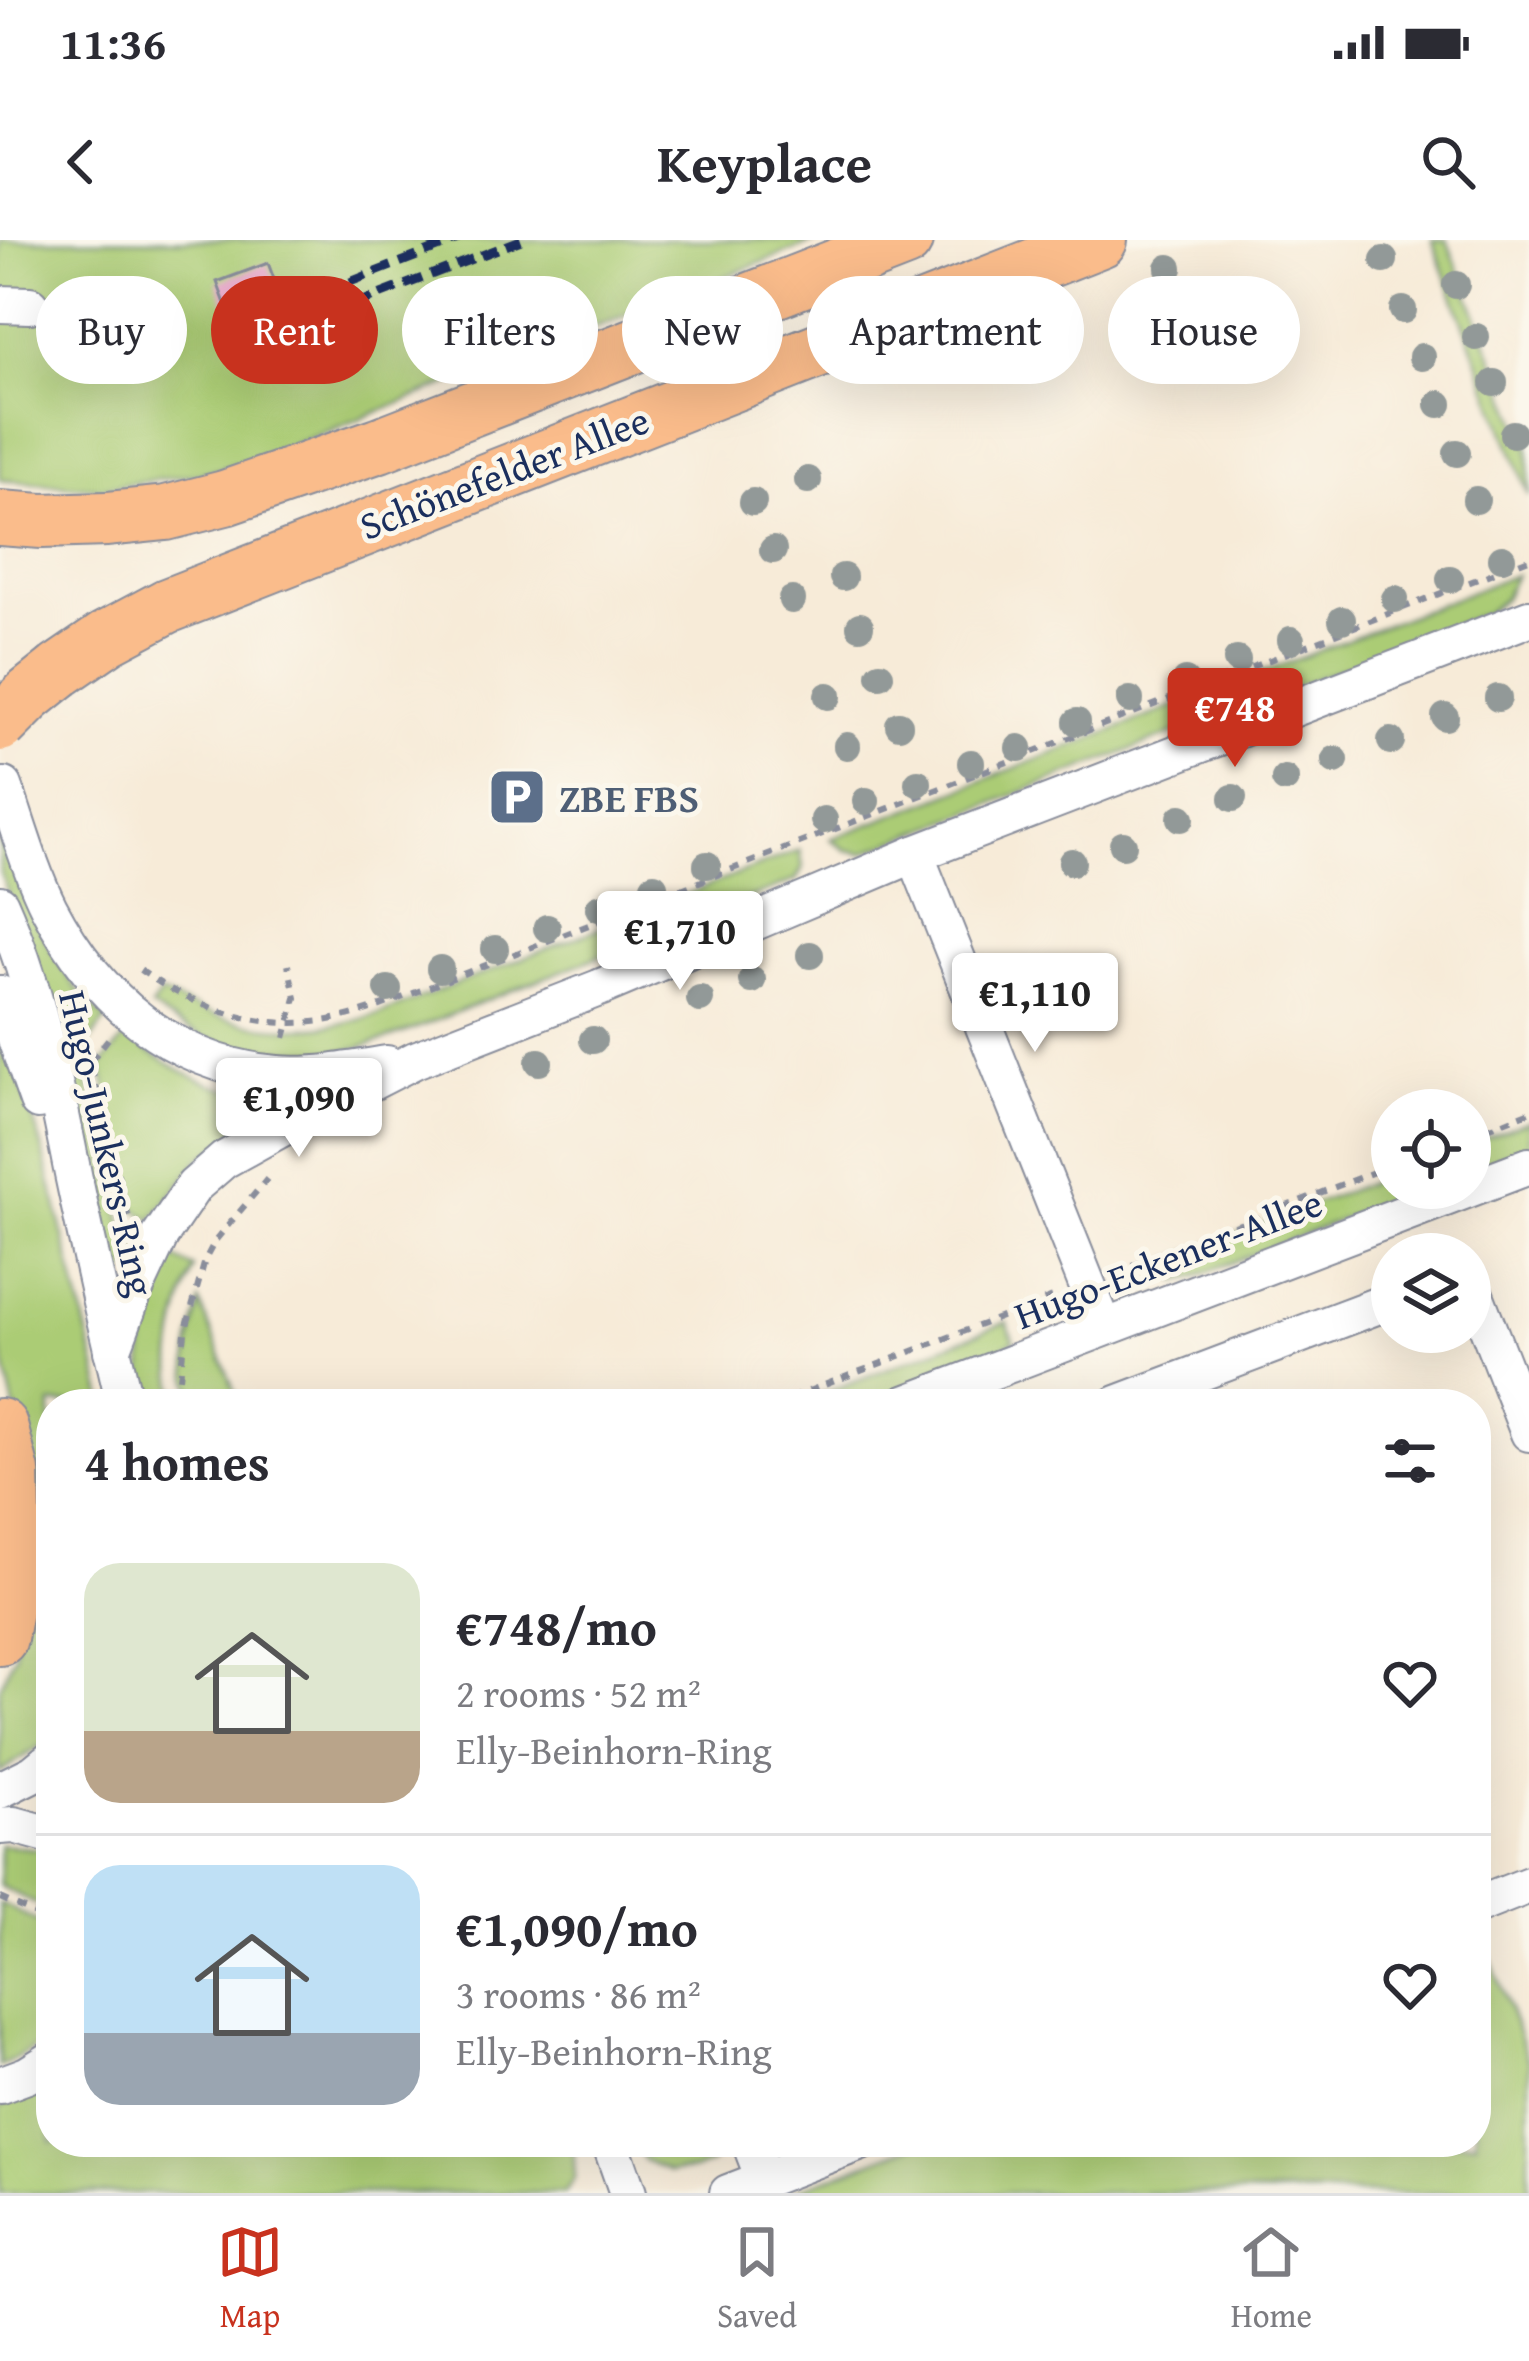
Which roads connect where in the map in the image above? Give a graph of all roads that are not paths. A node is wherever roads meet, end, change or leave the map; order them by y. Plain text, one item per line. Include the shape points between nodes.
1 (905, 240) edge
2 (1100, 240) edge
3 (21, 519) edge
4 (1529, 618) edge
5 (0, 724) edge
6 (4, 786) dead end
7 (916, 854) junction
8 (0, 904) edge
9 (0, 994) edge
10 (415, 1060) junction
11 (1529, 1166) edge
12 (95, 1282) junction
13 (1371, 1308) edge
14 (1104, 1327) junction
15 (1491, 1336) edge
16 (112, 1351) junction
17 (121, 1389) edge
18 (944, 1389) edge
19 (1157, 1389) edge
20 (0, 1426) edge
21 (1529, 1433) edge
22 (0, 1638) edge
23 (36, 1771) edge
24 (0, 1790) edge
25 (0, 1826) edge
26 (36, 1831) edge
27 (1529, 1885) edge
28 (1491, 1900) edge
29 (36, 2069) edge
30 (0, 2086) edge
31 (615, 2157) edge
32 (756, 2157) edge
33 (822, 2157) edge
34 (764, 2179) junction
35 (628, 2193) edge
36 (728, 2193) edge

1 - 3 highway, Schönefelder Allee via 284,480 166,513
2 - 5 highway, Schönefelder Allee, bridge via 167,606 59,671
4 - 7 street
6 - 10 street via 47,904 78,959 150,1029 235,1069 281,1075
7 - 10 street
7 - 14 street
8 - 12 street, Hugo-Junkers-Ring via 48,1047
9 - 12 street
10 - 16 street via 224,1160 194,1186 160,1236
11 - 14 street, Hugo-Eckener-Allee
12 - 16 street, Hugo-Junkers-Ring
13 - 19 street
14 - 18 street, Hugo-Eckener-Allee
15 - 21 street
16 - 17 street, Hugo-Junkers-Ring
20 - 22 highway via 12,1472 14,1559
23 - 24 street
25 - 26 street
27 - 28 street
29 - 30 street
31 - 35 street
32 - 34 street
33 - 34 street
34 - 36 street

